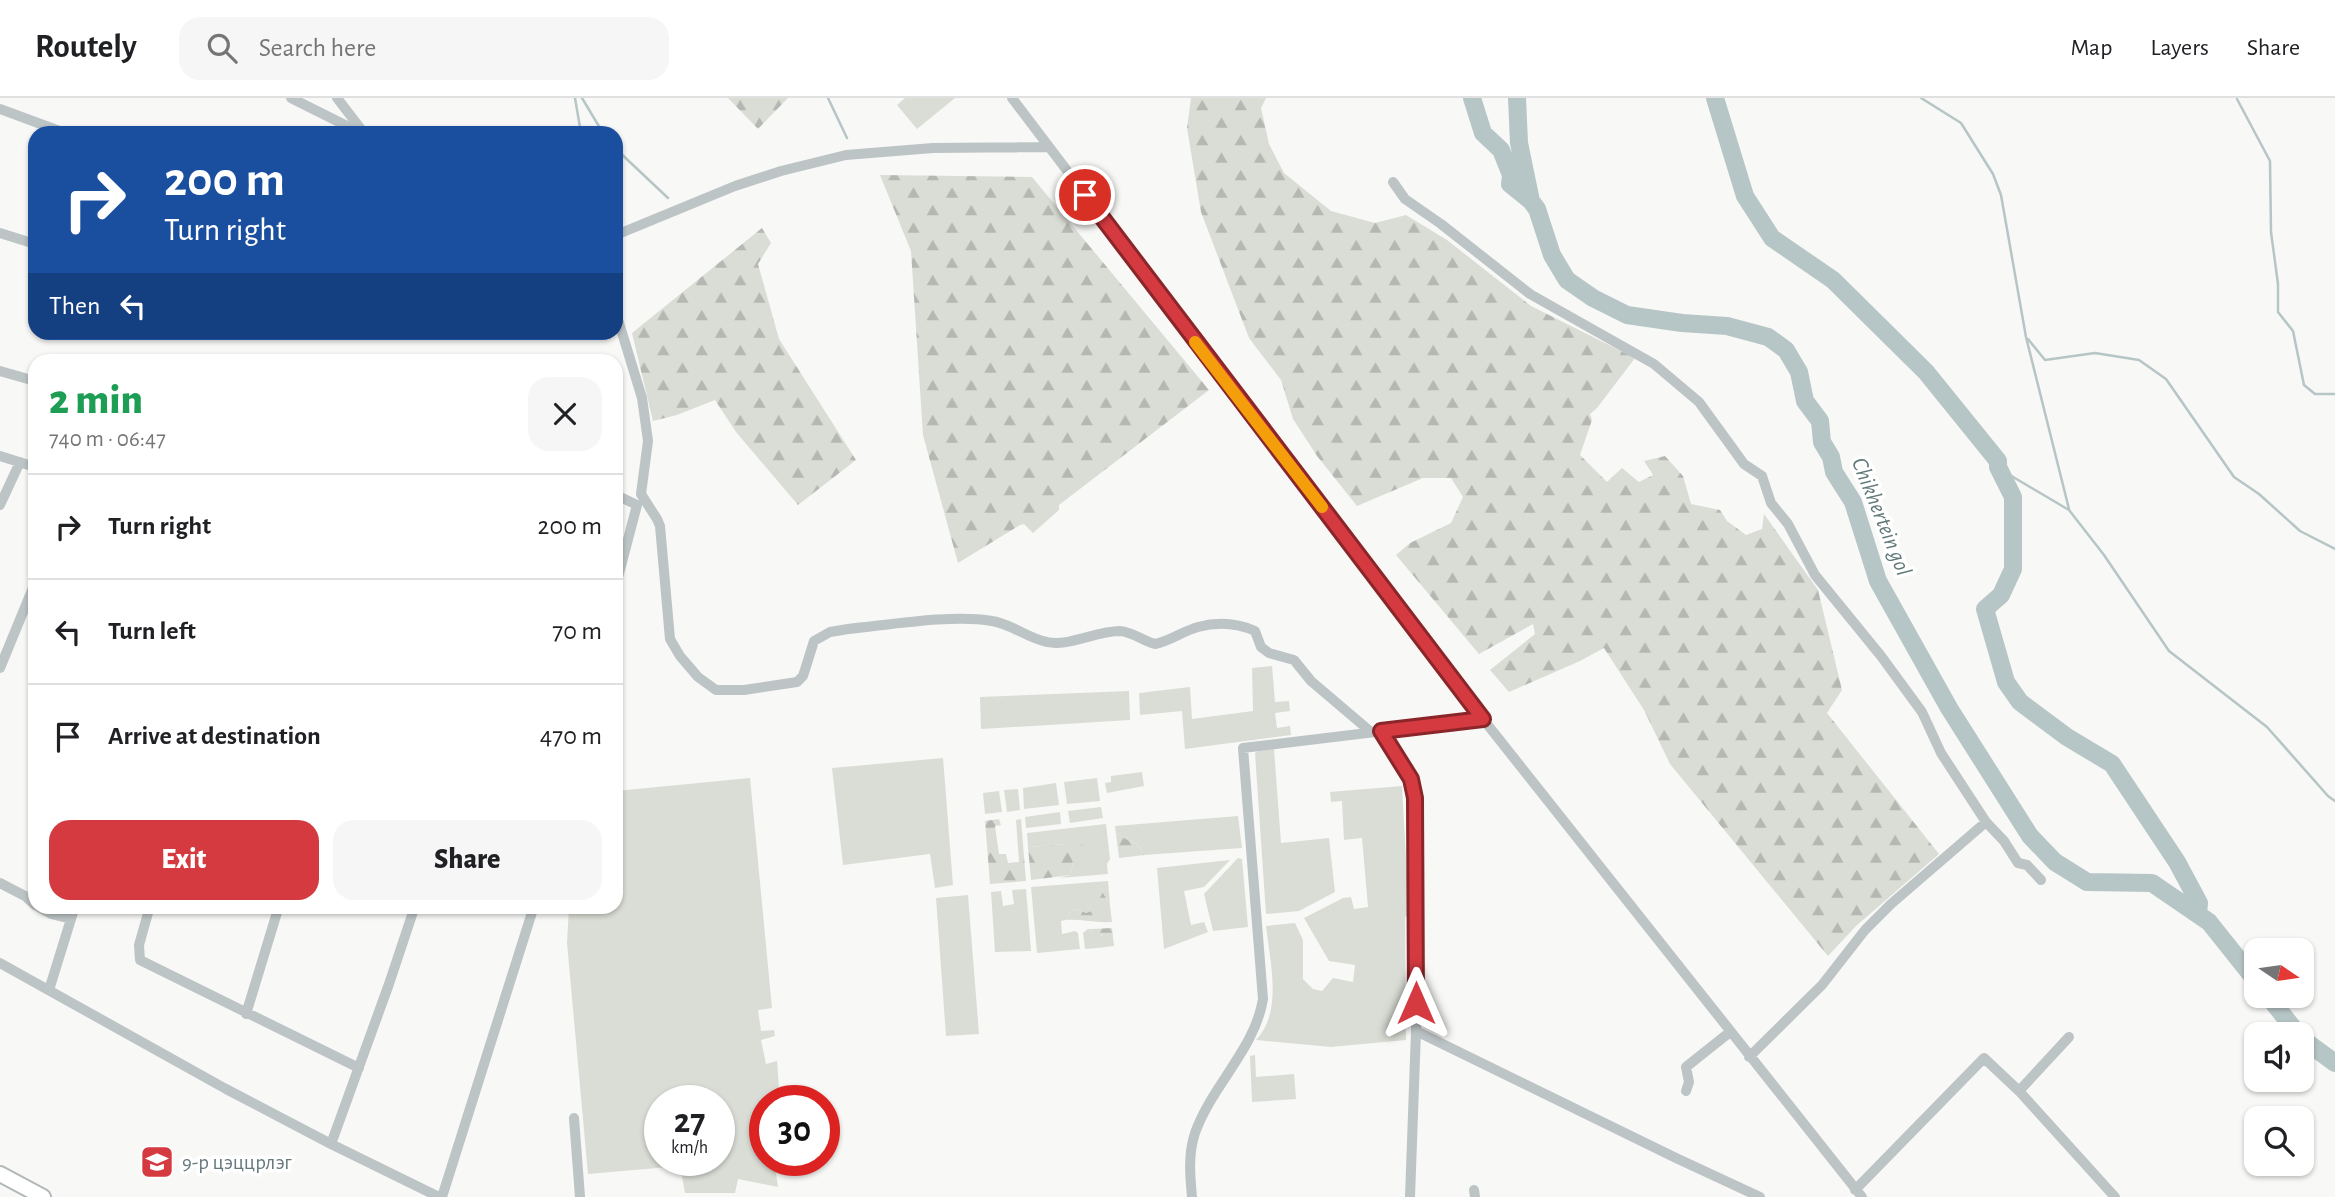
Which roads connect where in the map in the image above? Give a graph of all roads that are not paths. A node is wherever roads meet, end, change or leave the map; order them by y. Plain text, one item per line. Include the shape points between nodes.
1 (291, 98) edge
2 (337, 98) edge
3 (1012, 98) edge
4 (0, 109) edge
5 (46, 126) edge
6 (348, 126) edge
7 (357, 126) edge
8 (1048, 147) junction
9 (1393, 182) dead end
10 (623, 232) edge
11 (0, 233) edge
12 (28, 242) edge
13 (623, 336) edge
14 (0, 371) edge
15 (28, 379) edge
16 (0, 456) edge
17 (20, 462) junction
18 (28, 465) edge
19 (640, 494) junction
20 (623, 498) edge
21 (0, 505) edge
22 (637, 505) junction
23 (623, 552) edge
24 (28, 600) edge
25 (0, 668) edge
26 (1483, 719) junction
27 (1376, 731) junction
28 (1986, 822) junction
29 (2041, 880) dead end
30 (0, 883) edge
31 (28, 899) edge
32 (51, 914) edge
33 (73, 914) edge
34 (148, 914) edge
35 (277, 914) edge
36 (412, 914) edge
37 (531, 914) edge
38 (71, 919) junction
39 (0, 963) edge
40 (49, 990) junction
41 (246, 1014) junction
42 (1416, 1031) junction
43 (1730, 1032) junction
44 (2069, 1037) dead end
45 (1749, 1057) junction
46 (359, 1069) junction
47 (1686, 1091) dead end
48 (2019, 1091) junction
49 (574, 1118) dead end
50 (331, 1144) junction
51 (0, 1174) edge
52 (1858, 1193) edge
53 (43, 1197) edge
54 (441, 1197) edge
55 (580, 1197) edge
56 (1192, 1197) edge
57 (1410, 1197) edge
58 (1760, 1197) edge
59 (2115, 1197) edge

1 - 6 street
2 - 7 street
3 - 8 street
4 - 5 street
8 - 10 street via 933,148 846,155 735,186
8 - 26 street
9 - 28 street via 1405,199 1530,295 1654,364 1699,402 1744,464 1762,476 1771,503 1788,524 1815,575 1922,712 1941,753
11 - 12 street
13 - 19 street via 642,398 648,441
14 - 15 street
16 - 17 street
17 - 18 street
17 - 21 street
19 - 22 street
19 - 27 street via 660,526 670,639 698,677 716,690 797,682 814,641 848,629 973,619 994,621 1047,643 1119,631 1155,644 1198,627 1223,624 1255,631 1261,647 1294,660 1311,681
20 - 22 street
22 - 23 street
24 - 25 street
26 - 27 street
26 - 43 street
27 - 42 street via 1411,779 1415,798
27 - 56 street via 1243,748 1263,999 1260,1016 1195,1134
28 - 29 street via 2018,863 2027,865
28 - 45 street via 1891,904 1822,985
30 - 31 street
32 - 38 street
33 - 38 street
34 - 41 street via 139,944 140,960
35 - 41 street
36 - 46 street
37 - 54 street
38 - 40 street
39 - 40 street
40 - 50 street
41 - 46 street
42 - 57 street
42 - 58 street
43 - 45 street
43 - 47 street via 1686,1067
44 - 48 street
45 - 52 street
46 - 50 street
48 - 52 street via 1984,1058
48 - 59 street
49 - 55 street
50 - 54 street
51 - 53 main road

